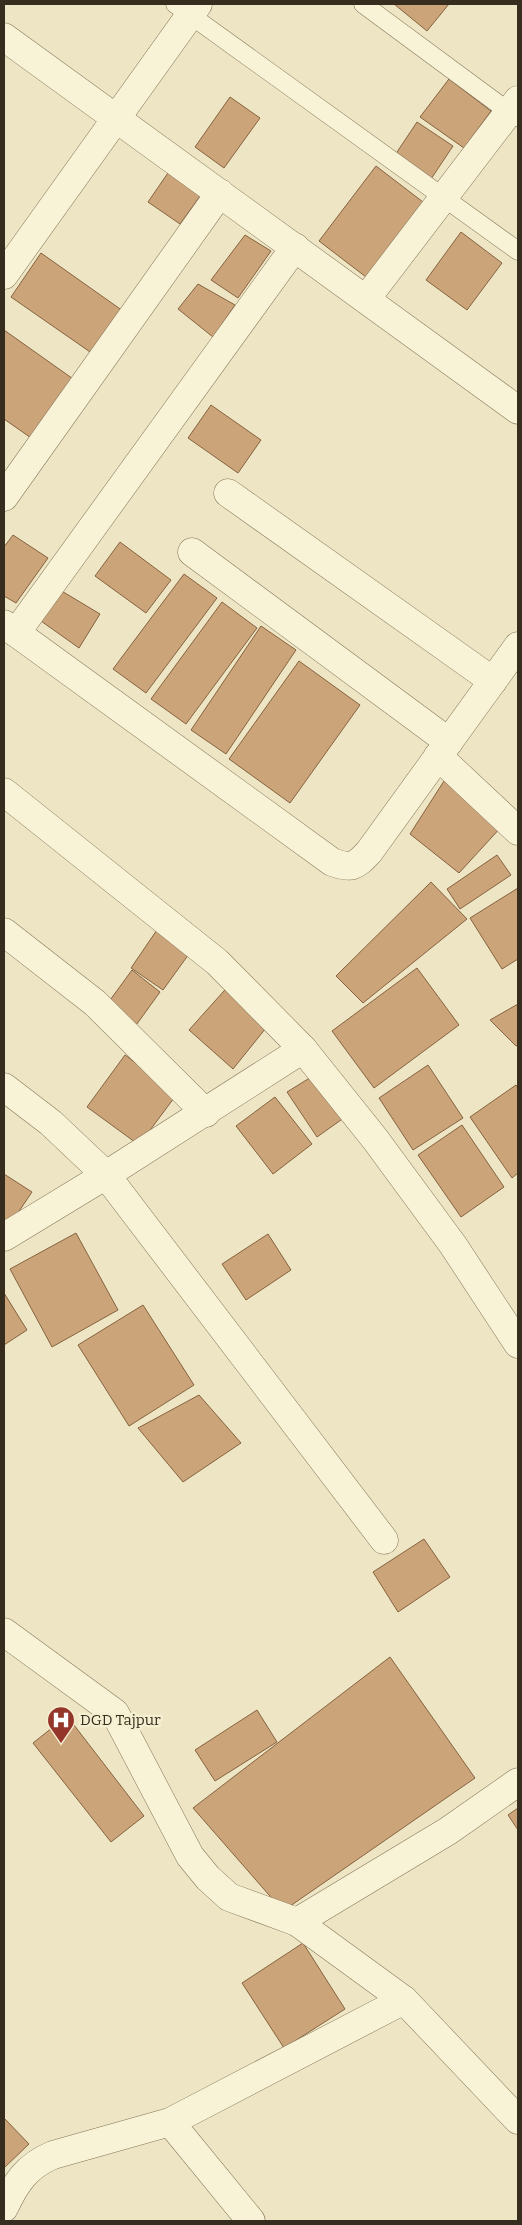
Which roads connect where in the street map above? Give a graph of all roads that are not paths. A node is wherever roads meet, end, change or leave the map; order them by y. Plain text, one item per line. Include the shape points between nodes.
1 (363, 4) edge
2 (187, 7) edge
3 (4, 36) edge
4 (515, 110) edge
5 (117, 118) junction
6 (220, 194) junction
7 (444, 197) junction
8 (295, 247) junction
9 (518, 251) edge
10 (4, 275) edge
11 (366, 299) junction
12 (518, 410) edge
13 (228, 493) dead end
14 (4, 497) edge
15 (192, 552) dead end
16 (10, 628) edge
17 (518, 646) edge
18 (493, 681) junction
19 (444, 749) junction
20 (4, 792) edge
21 (518, 831) edge
22 (4, 932) edge
23 (302, 1049) junction
24 (4, 1087) edge
25 (206, 1113) junction
26 (106, 1176) junction
27 (4, 1236) edge
28 (518, 1344) edge
29 (384, 1540) dead end
30 (4, 1632) edge
31 (518, 1782) edge
32 (297, 1922) junction
33 (404, 2000) junction
34 (518, 2120) edge
35 (170, 2122) junction
36 (4, 2208) edge
37 (250, 2221) edge

1 - 4 lane
2 - 5 street
2 - 7 lane
3 - 5 street
4 - 7 street
5 - 6 street
5 - 10 street
6 - 8 street
6 - 14 street
7 - 9 lane
7 - 11 street
8 - 11 street
8 - 16 street
11 - 12 street
13 - 18 street
15 - 19 street
16 - 19 street via 332,862 347,867 359,863 369,852
17 - 18 street
18 - 19 street
19 - 21 street
20 - 23 street via 217,962
22 - 25 street via 95,1003
23 - 25 street
23 - 28 street via 375,1139 452,1245
24 - 26 street via 51,1123
25 - 26 street
26 - 27 street
26 - 29 street
30 - 32 street via 115,1713 190,1856 208,1878 229,1897
31 - 32 street via 448,1831
32 - 33 street
33 - 34 street
33 - 35 street
35 - 36 street via 35,2163 24,2174
35 - 37 street

